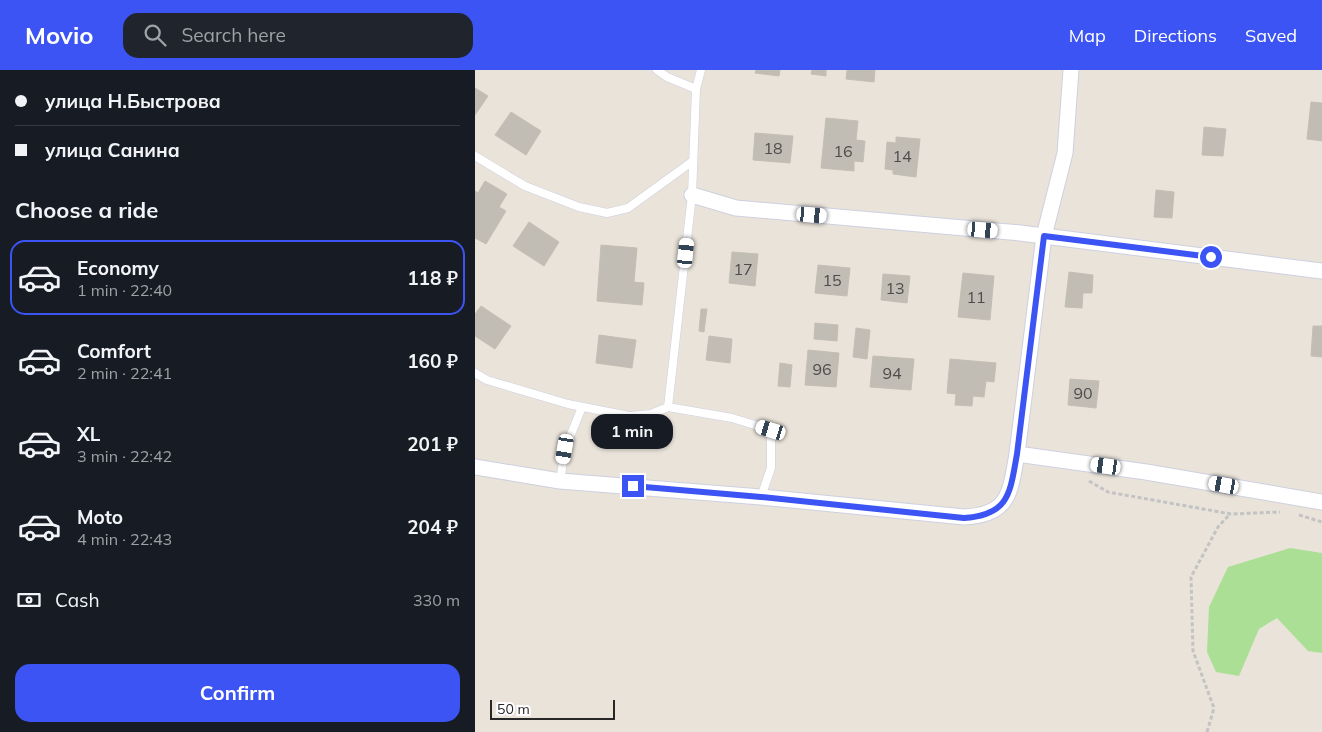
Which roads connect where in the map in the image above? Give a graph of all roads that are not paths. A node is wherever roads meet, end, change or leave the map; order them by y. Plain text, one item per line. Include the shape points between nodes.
1 (657, 70) edge
2 (701, 70) edge
3 (1071, 70) edge
4 (696, 89) junction
5 (475, 156) edge
6 (693, 161) junction
7 (692, 195) junction
8 (1044, 236) junction
9 (1322, 271) edge
10 (475, 373) edge
11 (668, 407) junction
12 (582, 408) junction
13 (1017, 454) junction
14 (475, 467) edge
15 (560, 480) junction
16 (761, 497) junction
17 (1322, 502) edge

1 - 4 lane
2 - 4 lane
3 - 8 street via 1065,153
4 - 6 lane
5 - 6 lane via 525,186 579,207 607,213 628,208
6 - 7 lane
7 - 8 street via 736,208
7 - 11 lane
8 - 9 street
8 - 13 street
10 - 12 lane via 487,380
11 - 12 lane via 651,414 629,416
11 - 16 lane via 732,418 771,430 771,468
12 - 15 lane via 565,449
13 - 16 street via 1005,501 992,512 979,517
13 - 17 street
14 - 15 street
15 - 16 street

